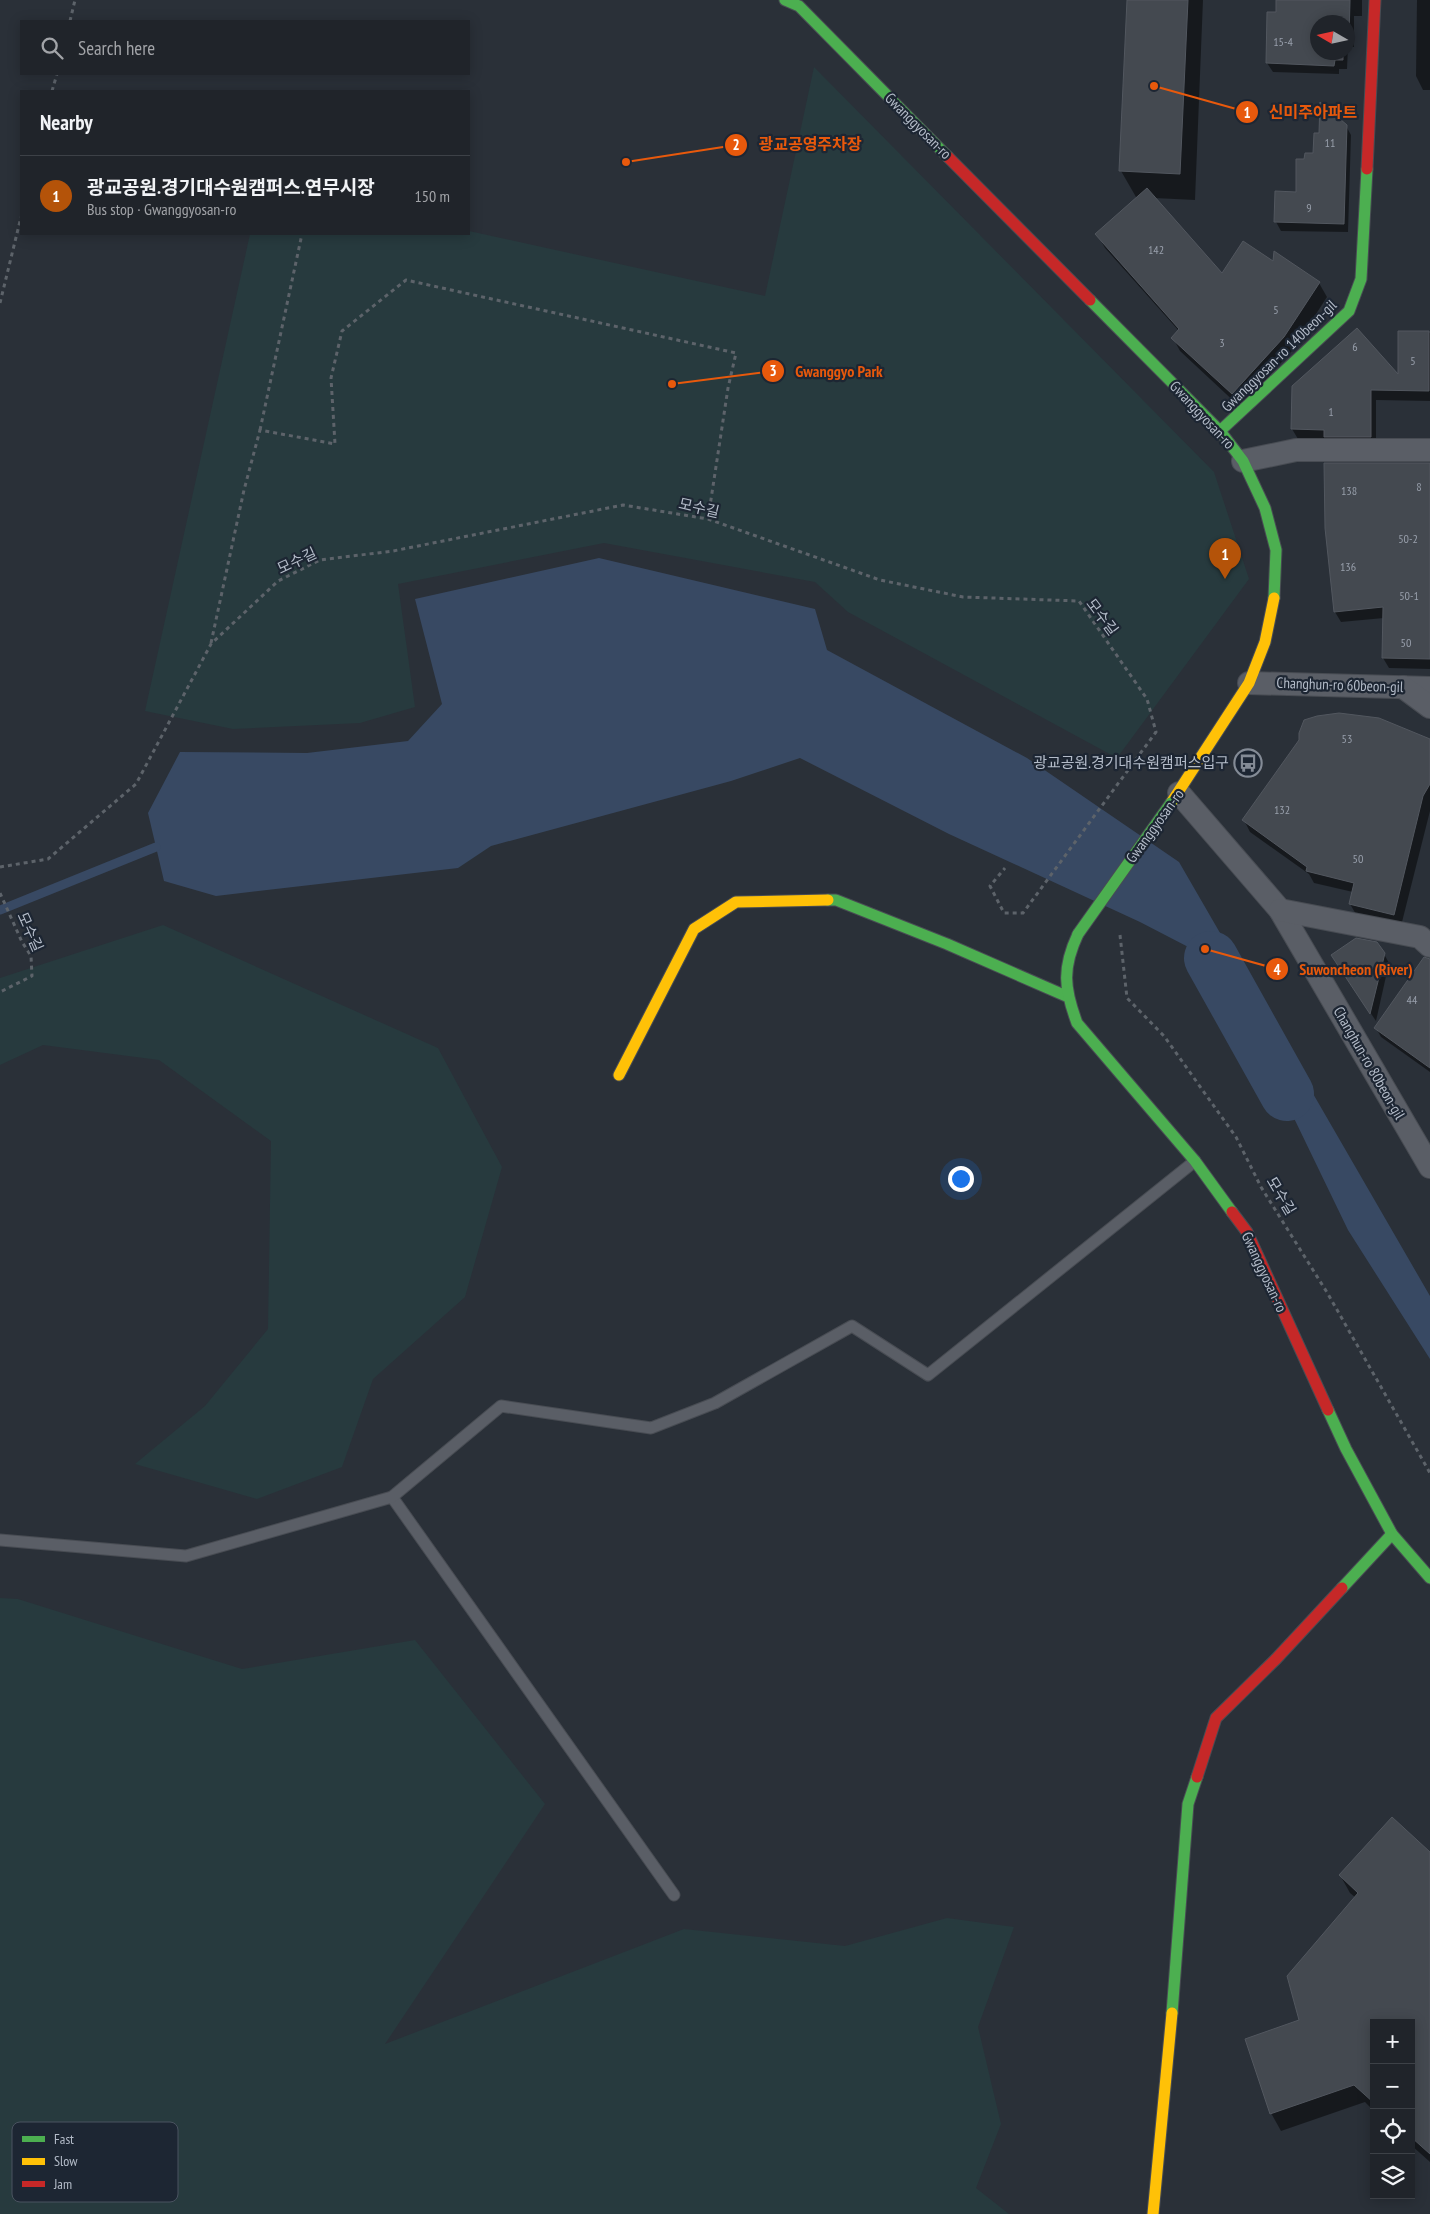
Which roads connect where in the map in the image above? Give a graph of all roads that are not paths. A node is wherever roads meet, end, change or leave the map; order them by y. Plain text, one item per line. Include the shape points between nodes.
1 (1375, 0) edge
2 (794, 2) edge
3 (1220, 431) junction
4 (1430, 450) edge
5 (1243, 461) junction
6 (1249, 683) junction
7 (1403, 687) junction
8 (1430, 688) edge
9 (1430, 706) edge
10 (1175, 798) junction
11 (1280, 910) junction
12 (1430, 946) edge
13 (1066, 996) junction
14 (620, 1075) dead end
15 (1195, 1161) junction
16 (1430, 1167) edge
17 (392, 1497) junction
18 (1392, 1534) junction
19 (0, 1540) edge
20 (1430, 1578) edge
21 (674, 1895) dead end
22 (1153, 2214) edge

1 - 3 street, Gwanggyosan-ro 140beon-gil via 1361,279 1349,311
2 - 3 street, Gwanggyosan-ro
3 - 5 street, Gwanggyosan-ro
4 - 5 street via 1296,450
5 - 6 street, Gwanggyosan-ro via 1266,508 1276,550 1274,601 1265,642
6 - 7 street, Changhun-ro 60beon-gil
6 - 10 street, Gwanggyosan-ro
7 - 8 street, Changhun-ro 60beon-gil
7 - 9 street
10 - 11 street, Changhun-ro 80beon-gil
10 - 13 street, Gwanggyosan-ro, bridge via 1078,934 1069,951 1065,971
11 - 12 street via 1420,938
11 - 16 street, Changhun-ro 80beon-gil
13 - 14 street via 836,900 736,902 694,929
13 - 15 street, Gwanggyosan-ro via 1076,1023
15 - 17 lane via 928,1375 852,1326 715,1403 651,1428 501,1406
15 - 18 street, Gwanggyosan-ro via 1247,1232 1346,1449
17 - 19 lane via 186,1556
17 - 21 lane
18 - 20 street, Gwanggyosan-ro
18 - 22 street via 1276,1659 1216,1718 1188,1804

